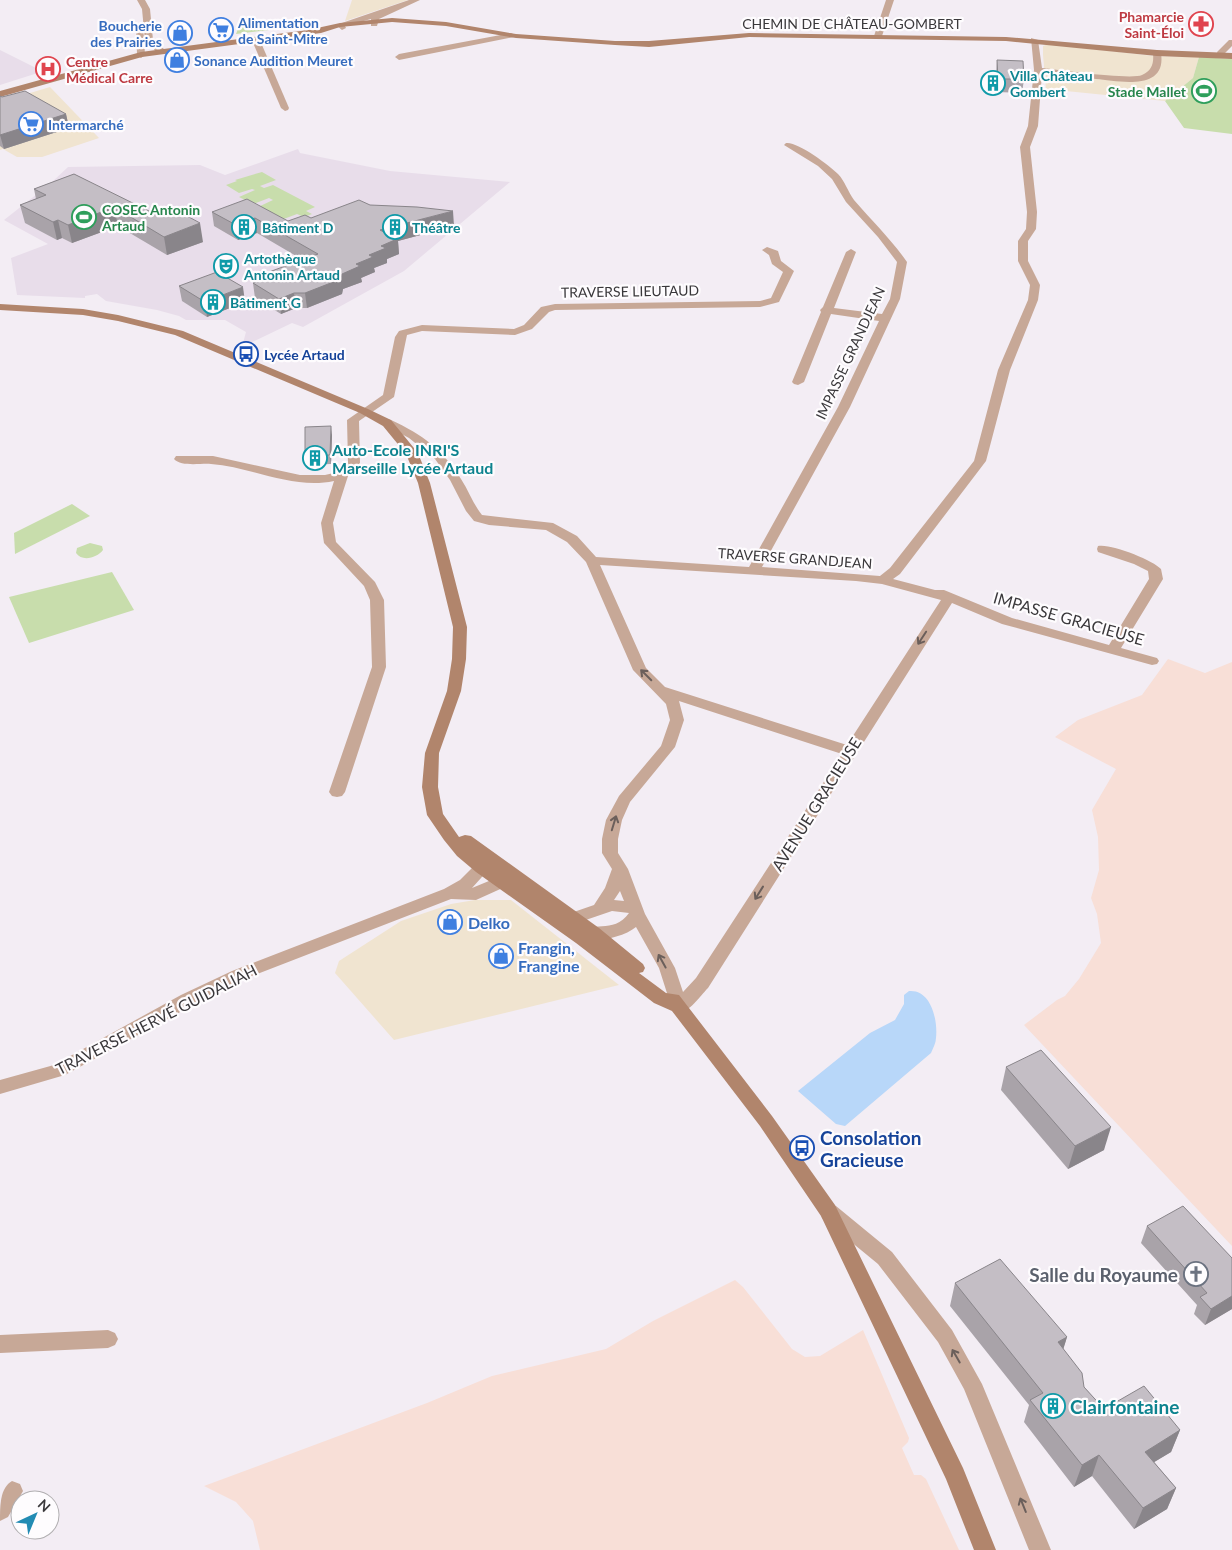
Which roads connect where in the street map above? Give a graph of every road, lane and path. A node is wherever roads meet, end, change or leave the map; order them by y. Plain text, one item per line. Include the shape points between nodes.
1 (416, 0) edge
2 (890, 0) edge
3 (138, 1) edge
4 (386, 12) junction
5 (374, 23) junction
6 (341, 26) junction
7 (511, 35) junction
8 (878, 36) junction
9 (255, 38) junction
10 (1034, 40) junction
11 (1232, 42) edge
12 (162, 51) junction
13 (1157, 53) junction
14 (141, 54) junction
15 (1222, 56) junction
16 (1232, 56) edge
17 (399, 57) dead end
18 (1038, 70) junction
19 (0, 94) edge
20 (285, 108) dead end
21 (789, 146) dead end
22 (767, 250) dead end
23 (850, 252) dead end
24 (0, 307) edge
25 (826, 310) junction
26 (885, 318) junction
27 (798, 382) dead end
28 (364, 411) junction
29 (387, 423) junction
30 (180, 460) dead end
31 (342, 475) junction
32 (1104, 549) dead end
33 (592, 562) junction
34 (753, 571) junction
35 (895, 571) junction
36 (883, 580) junction
37 (948, 598) junction
38 (1113, 649) junction
39 (1152, 661) dead end
40 (662, 690) junction
41 (849, 751) junction
42 (337, 792) dead end
43 (435, 815) junction
44 (482, 868) junction
45 (620, 869) junction
46 (501, 882) junction
47 (450, 894) junction
48 (597, 909) junction
49 (635, 911) junction
50 (574, 918) junction
51 (588, 936) junction
52 (679, 1007) junction
53 (0, 1087) edge
54 (828, 1211) junction
55 (108, 1339) dead end
56 (0, 1344) edge
57 (10, 1494) edge
58 (0, 1510) edge
59 (985, 1550) edge
60 (1040, 1550) edge

1 - 4 street
2 - 8 street
3 - 12 street via 146,9 149,41
3 - 14 street
4 - 5 street
4 - 6 street
5 - 6 street, CHEMIN DE CHÂTEAU-GOMBERT
5 - 7 street, CHEMIN DE CHÂTEAU-GOMBERT via 412,21
6 - 9 street, CHEMIN DE CHÂTEAU-GOMBERT
7 - 8 street, CHEMIN DE CHÂTEAU-GOMBERT via 623,44 748,34
7 - 17 street
8 - 10 street, CHEMIN DE CHÂTEAU-GOMBERT
9 - 12 street, CHEMIN DE CHÂTEAU-GOMBERT
9 - 20 street
10 - 13 street, CHEMIN DE CHÂTEAU-GOMBERT
10 - 18 street, TRAVERSE GRANDJEAN
11 - 15 street via 1221,52
12 - 14 street, CHEMIN DE CHÂTEAU-GOMBERT
13 - 15 street, CHEMIN DE CHÂTEAU-GOMBERT
13 - 18 street via 1152,75 1143,79
14 - 19 street, CHEMIN DE CHÂTEAU-GOMBERT
15 - 16 street, CHEMIN DE CHÂTEAU-GOMBERT
18 - 35 street, TRAVERSE GRANDJEAN via 1033,126 1025,147 1032,212 1031,229 1023,241 1023,261 1035,285 1033,300 1004,370 980,461
21 - 26 street, IMPASSE GRANDJEAN via 821,164 836,177 849,200 902,262 895,299
22 - 28 street, TRAVERSE LIEUTAUD via 774,253 776,262 789,271 775,300 760,304 555,307 545,309 528,327 515,332 422,328 404,333 388,397
23 - 25 street
24 - 28 street via 83,312 179,333
25 - 26 street
25 - 27 street
26 - 34 street, IMPASSE GRANDJEAN via 844,407
28 - 29 street
28 - 31 street via 353,420 354,463
29 - 33 street via 413,435 439,456 478,518 490,522 548,526 572,539
29 - 43 street via 412,453 424,483 460,627 454,691 432,753 430,787
30 - 31 street via 213,460 300,479
31 - 42 street via 327,523 330,543 370,585 377,600 379,667
32 - 38 street via 1154,569 1156,578
33 - 34 street, TRAVERSE GRANDJEAN
40 -> 33 street via 640,670
34 - 36 street, TRAVERSE GRANDJEAN
35 - 36 street, TRAVERSE GRANDJEAN
35 - 37 street, IMPASSE GRACIEUSE
36 - 37 street, IMPASSE GRACIEUSE
37 - 38 street, IMPASSE GRACIEUSE via 1008,621
37 -> 41 street, AVENUE GRACIEUSE
38 - 39 street, IMPASSE GRACIEUSE
40 - 41 street
45 -> 40 street via 610,853 614,820 624,800 668,747 677,720 673,704
41 -> 52 street, AVENUE GRACIEUSE via 702,983
43 - 44 street via 463,852
43 - 50 street via 477,850
44 - 46 street
44 - 47 street, TRAVERSE HERVÉ GUIDALIAH
45 - 48 street via 613,889
45 - 49 street
46 - 47 street, TRAVERSE HERVÉ GUIDALIAH via 476,894
46 - 51 street
47 - 53 street, TRAVERSE HERVÉ GUIDALIAH via 238,975 59,1070
48 - 49 street via 611,905
48 - 50 street
48 - 51 street via 589,924
49 - 51 street via 633,921 615,932
52 -> 49 street via 667,968
50 - 51 street
51 - 52 street via 660,998
52 - 54 street via 766,1121
54 - 59 street via 955,1475
60 -> 54 street via 972,1384 945,1336 886,1258
55 - 56 street
57 - 58 street

